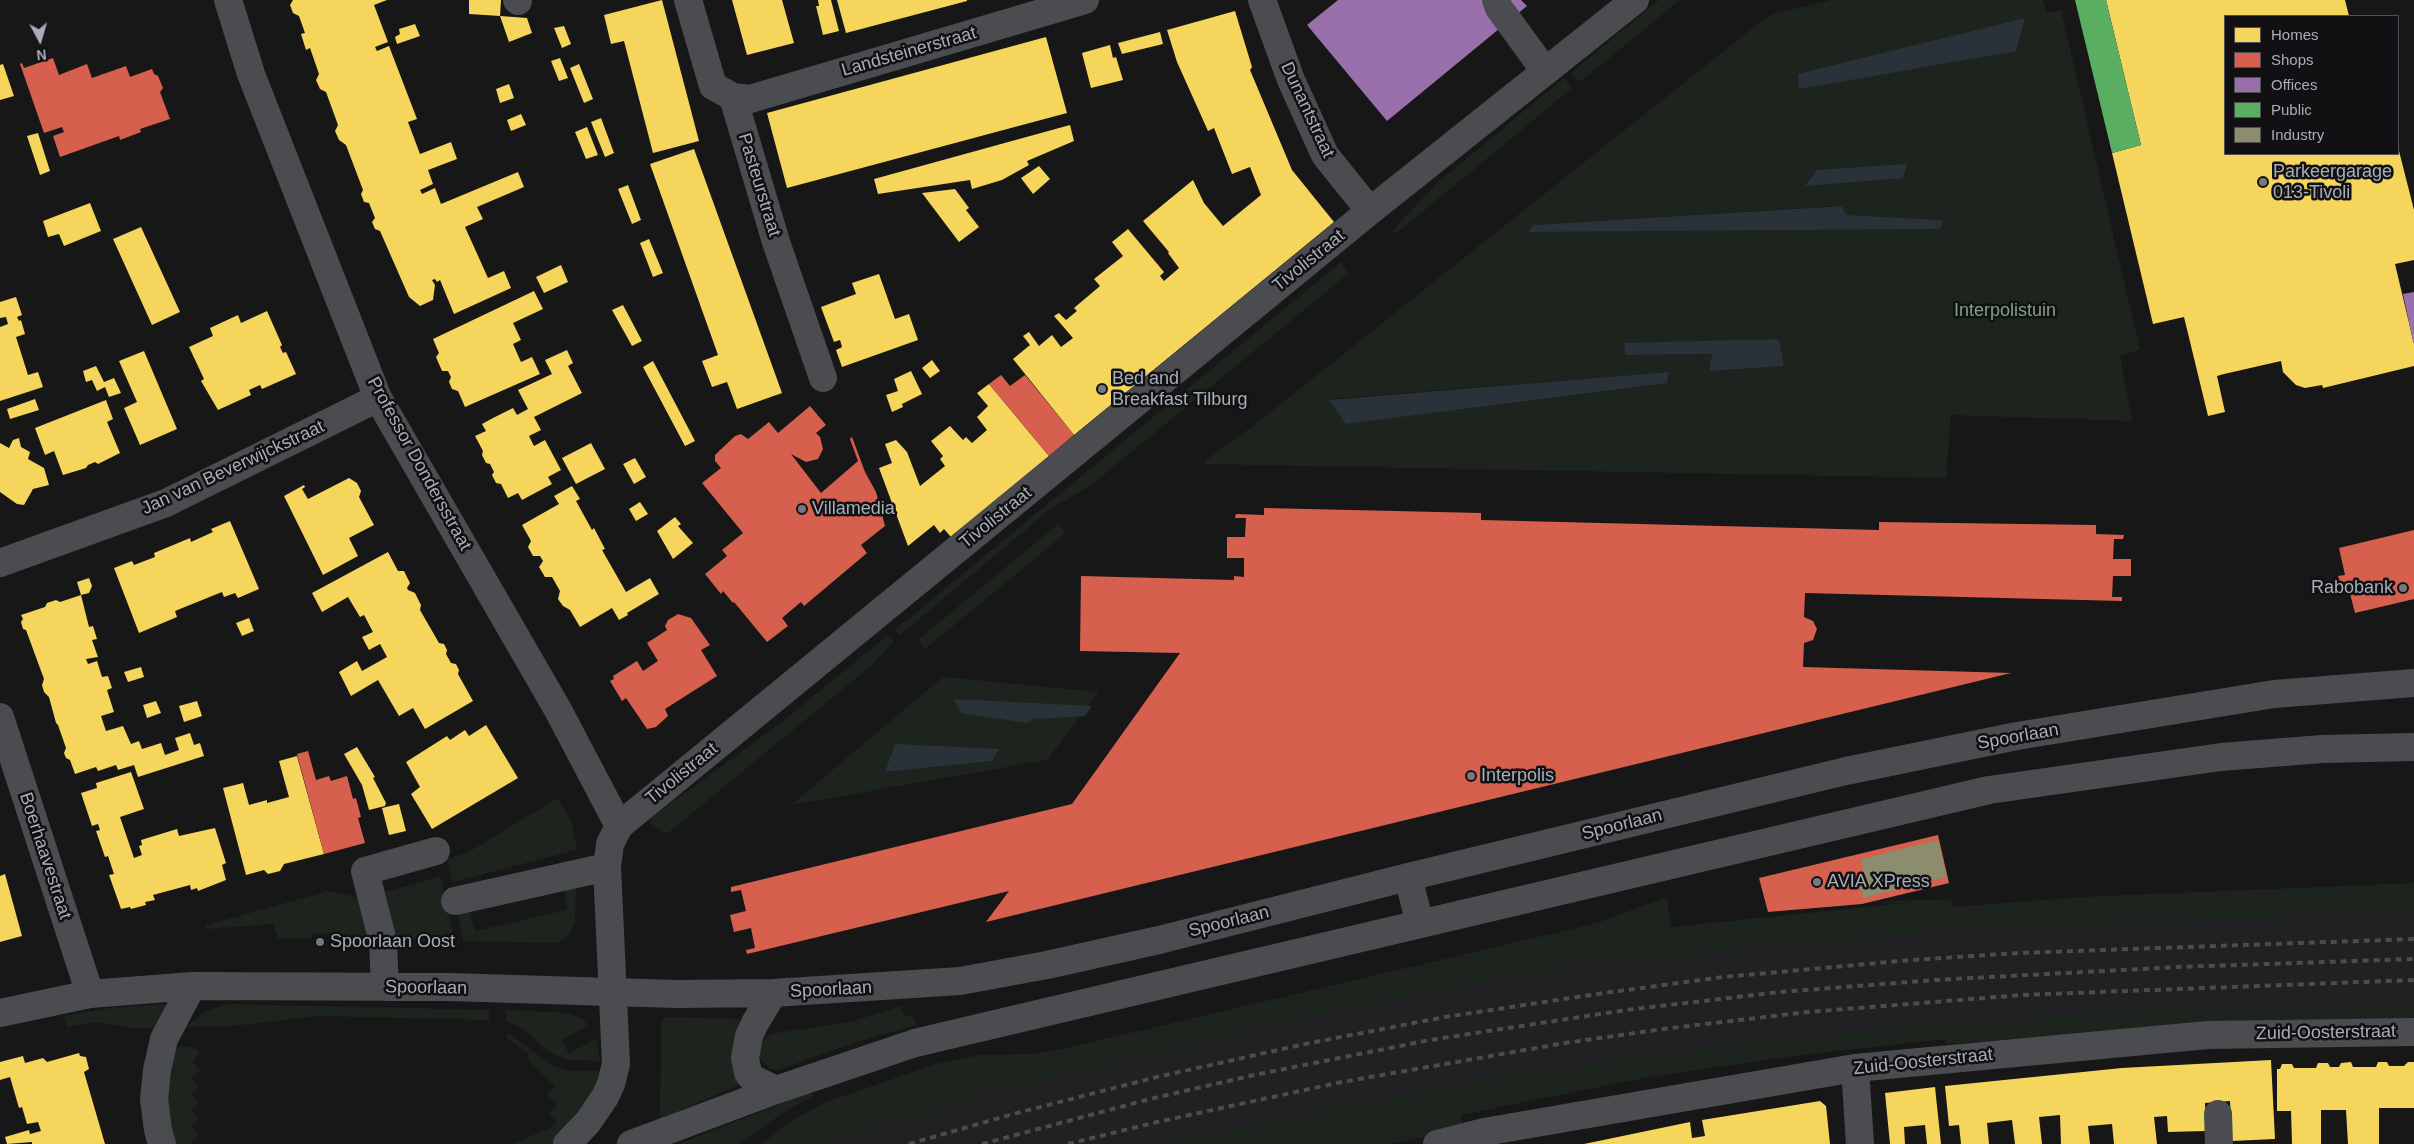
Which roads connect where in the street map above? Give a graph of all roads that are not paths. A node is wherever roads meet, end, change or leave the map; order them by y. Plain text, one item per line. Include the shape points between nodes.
1 (228, 0) edge
2 (688, 0) edge
3 (1085, 0) edge
4 (1262, 0) edge
5 (1496, 0) edge
6 (1635, 0) edge
7 (1546, 72) junction
8 (733, 97) junction
9 (1370, 211) junction
10 (823, 378) dead end
11 (378, 398) junction
12 (0, 563) edge
13 (2414, 683) edge
14 (0, 717) edge
15 (2414, 746) edge
16 (619, 826) junction
17 (436, 851) dead end
18 (607, 867) junction
19 (1408, 877) junction
20 (456, 901) dead end
21 (1420, 924) junction
22 (192, 986) junction
23 (385, 987) junction
24 (613, 993) junction
25 (773, 993) junction
26 (90, 994) junction
27 (0, 1013) edge
28 (2414, 1032) edge
29 (1855, 1068) junction
30 (776, 1090) junction
31 (2218, 1114) dead end
32 (162, 1144) edge
33 (567, 1144) edge
34 (631, 1144) edge
35 (1437, 1144) edge
36 (1860, 1144) edge
37 (2219, 1144) edge

1 - 11 street, Professor Dondersstraat via 251,74
2 - 8 street via 713,86
3 - 8 street, Landsteinerstraat via 750,99
4 - 9 street, Dunantstraat via 1291,80 1325,155
5 - 7 street via 1498,8
6 - 7 street, Tivolistraat
7 - 9 street, Tivolistraat
8 - 10 street, Pasteurstraat via 776,242
9 - 16 street, Tivolistraat
11 - 12 street, Jan van Beverwijckstraat via 166,503
11 - 16 street, Professor Dondersstraat via 558,710
13 - 19 street, Spoorlaan via 2274,694 2017,736 1846,771
14 - 26 street, Boerhaavestraat
15 - 21 street via 2221,757 1989,790
16 - 18 street, Tivolistraat via 610,844
17 - 23 street via 365,871 383,942
18 - 20 street
18 - 24 street, Tivolistraat
19 - 21 street
19 - 25 street, Spoorlaan via 1160,940 960,981
21 - 30 street via 916,1043
22 - 23 street, Spoorlaan
22 - 26 street, Spoorlaan
22 - 32 street via 164,1039 157,1070 154,1099
23 - 24 street, Spoorlaan
24 - 25 street, Spoorlaan
24 - 33 street, Tivolistraat via 616,1064 611,1084 588,1122
25 - 30 street via 754,1023 745,1058 748,1073
26 - 27 street, Spoorlaan
28 - 29 street, Zuid-Oosterstraat via 2208,1035
29 - 35 street, Zuid-Oosterstraat via 1484,1132
29 - 36 street
30 - 34 street
31 - 37 street

